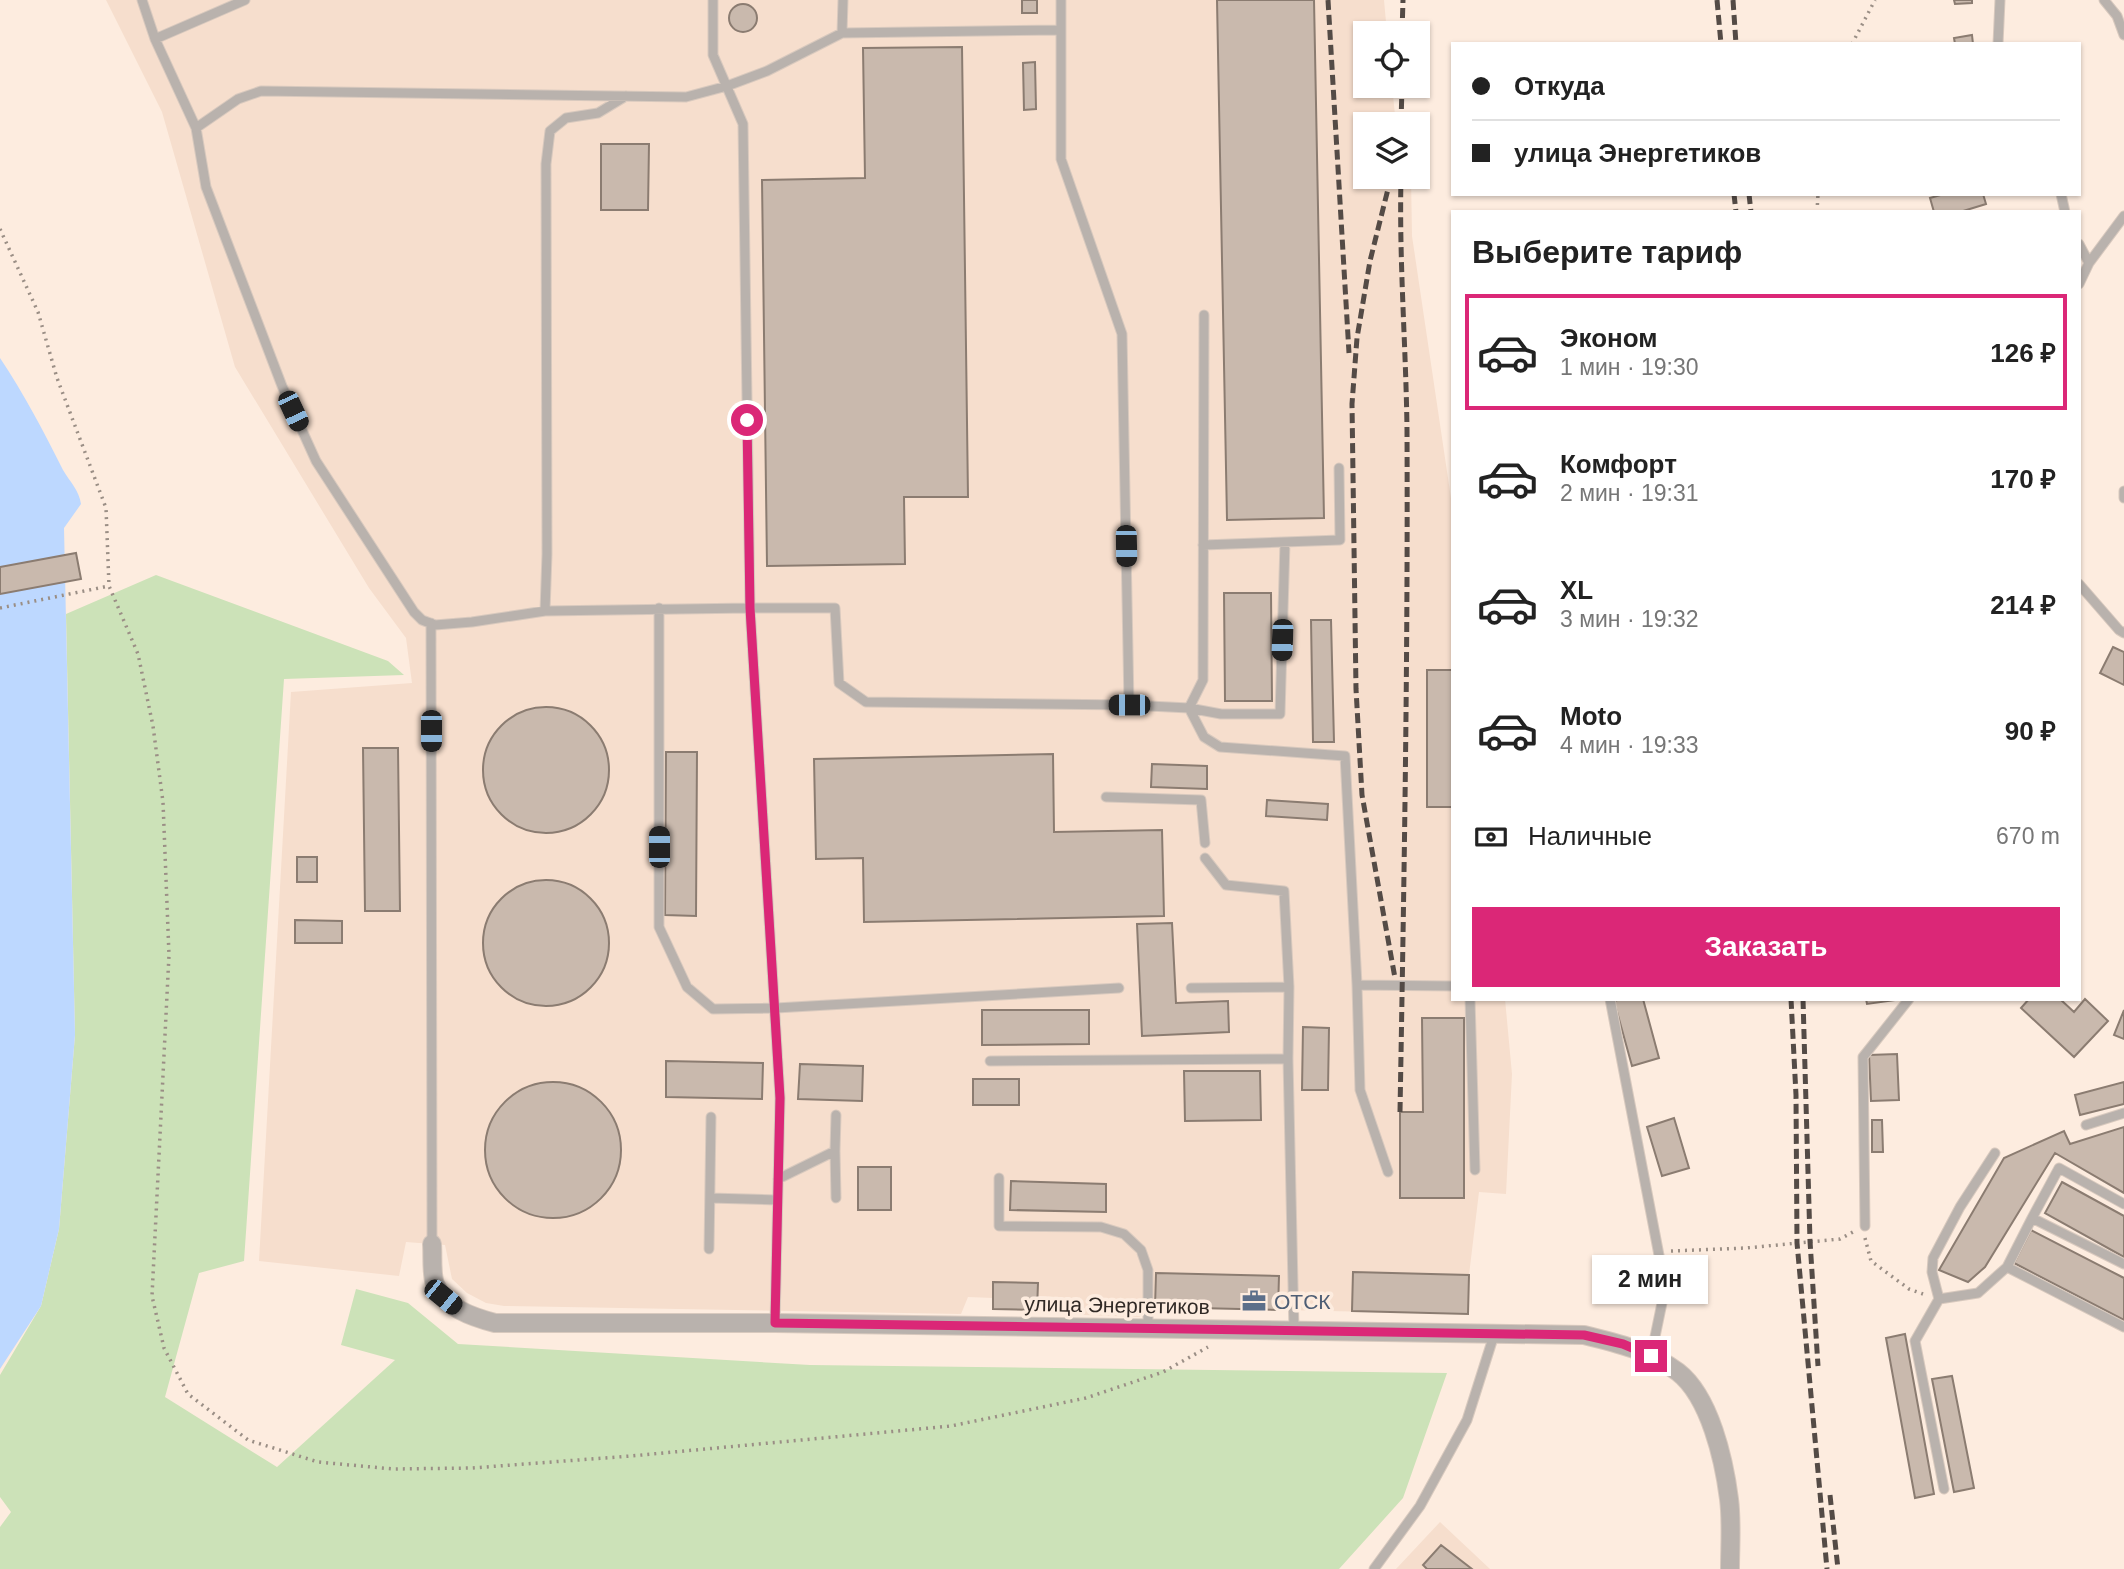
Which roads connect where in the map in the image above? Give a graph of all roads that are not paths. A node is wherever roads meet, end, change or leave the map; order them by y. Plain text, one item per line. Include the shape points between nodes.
1 (142, 0) edge
2 (245, 0) edge
3 (713, 0) edge
4 (843, 0) edge
5 (1061, 0) edge
6 (2000, 0) edge
7 (2104, 0) edge
8 (1060, 30) junction
9 (842, 33) junction
10 (2124, 35) edge
11 (155, 39) junction
12 (1998, 42) edge
13 (727, 86) junction
14 (628, 95) junction
15 (196, 128) junction
16 (2124, 216) edge
17 (2081, 248) edge
18 (2089, 263) junction
19 (2081, 280) edge
20 (1204, 315) dead end
21 (1339, 467) dead end
22 (2124, 491) edge
23 (2124, 498) edge
24 (1285, 542) junction
25 (1203, 545) junction
26 (2081, 586) edge
27 (659, 608) junction
28 (750, 608) junction
29 (545, 611) junction
30 (431, 623) junction
31 (2124, 633) edge
32 (1129, 705) junction
33 (1189, 708) junction
34 (1106, 797) dead end
35 (1205, 843) dead end
36 (1205, 858) dead end
37 (1357, 985) junction
38 (1451, 986) edge
39 (1289, 987) junction
40 (1119, 988) dead end
41 (1191, 988) dead end
42 (1471, 1001) edge
43 (1610, 1001) edge
44 (1907, 1001) edge
45 (776, 1009) junction
46 (1288, 1059) junction
47 (990, 1061) dead end
48 (2124, 1113) edge
49 (836, 1115) dead end
50 (711, 1117) dead end
51 (2087, 1125) dead end
52 (835, 1151) junction
53 (1995, 1153) dead end
54 (1475, 1170) dead end
55 (1388, 1172) dead end
56 (999, 1178) dead end
57 (778, 1179) junction
58 (710, 1198) junction
59 (836, 1198) dead end
60 (777, 1200) junction
61 (2124, 1204) edge
62 (2032, 1218) junction
63 (1865, 1226) road end
64 (432, 1244) joint
65 (709, 1249) dead end
66 (2124, 1264) edge
67 (2007, 1267) junction
68 (1939, 1299) junction
69 (775, 1323) junction
70 (2124, 1327) edge
71 (1148, 1328) junction
72 (1294, 1329) junction
73 (1494, 1335) junction
74 (1651, 1356) junction
75 (1944, 1489) dead end
76 (1374, 1569) edge
77 (1730, 1569) edge

1 - 11 lane
2 - 11 lane
3 - 13 lane via 713,55
4 - 9 lane
5 - 8 lane
6 - 12 lane
7 - 10 lane
8 - 9 lane
8 - 32 lane via 1061,159 1122,334
9 - 13 lane
11 - 15 lane
13 - 14 lane via 686,97
13 - 28 lane via 743,124
14 - 15 lane via 261,91 238,99
14 - 29 lane via 597,113 565,118 550,131 546,164
15 - 30 lane via 206,187 282,386 316,461 414,612
16 - 18 lane
17 - 18 lane
18 - 19 lane
20 - 25 lane
21 - 24 lane via 1340,540
22 - 23 lane
24 - 25 lane
24 - 33 lane via 1280,714 1221,714
25 - 33 lane via 1203,680
26 - 31 lane
27 - 28 lane
27 - 29 lane
27 - 45 lane via 659,927 687,986 713,1009
28 - 32 lane via 835,608 839,683 866,702
28 - 45 lane
29 - 30 lane
30 - 64 lane
32 - 33 lane
33 - 37 lane via 1204,737 1220,747 1345,756
34 - 35 lane via 1201,800
36 - 39 lane via 1226,885 1284,891
37 - 38 lane
37 - 55 lane via 1360,1090
39 - 41 lane
39 - 46 lane
40 - 45 lane
42 - 54 lane
43 - 74 lane via 1663,1276
44 - 63 lane via 1863,1058
45 - 57 lane
46 - 47 lane
46 - 72 lane
48 - 51 lane
49 - 52 lane
50 - 58 lane
52 - 57 lane
52 - 59 lane
53 - 68 lane via 1933,1258
56 - 71 lane via 999,1226 1101,1227 1124,1234 1141,1250 1148,1270
57 - 60 lane
58 - 60 lane
58 - 65 lane
60 - 69 lane
61 - 62 lane via 2059,1168
62 - 66 lane
62 - 67 lane
64 - 69 street, улица Энергетиков via 434,1282 443,1297 475,1318 495,1323
67 - 68 lane via 1978,1293
67 - 70 lane
68 - 75 lane via 1915,1341
69 - 71 street, улица Энергетиков
71 - 72 street, улица Энергетиков
72 - 73 street, улица Энергетиков
73 - 74 street, улица Энергетиков via 1584,1335
73 - 76 lane via 1467,1420 1420,1506
74 - 77 street, улица Энергетиков via 1680,1374 1695,1391 1714,1432 1729,1500

